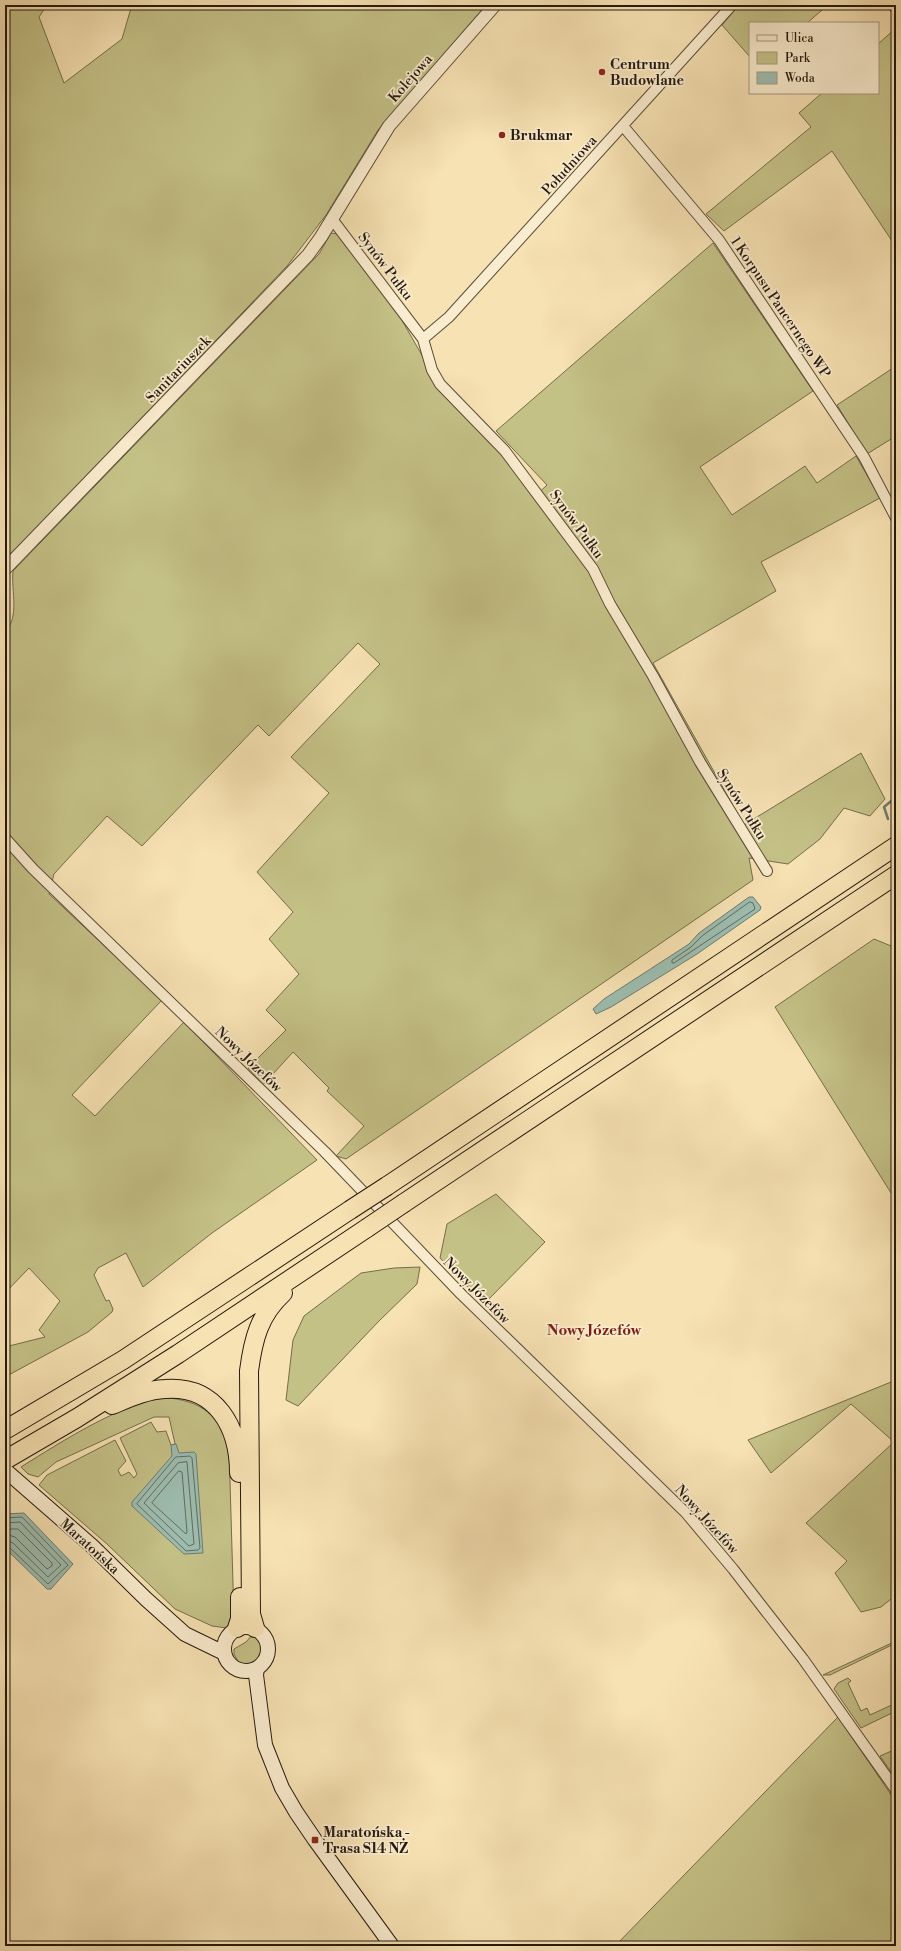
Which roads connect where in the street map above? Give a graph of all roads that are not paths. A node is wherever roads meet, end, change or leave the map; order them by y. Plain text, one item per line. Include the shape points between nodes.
1 (495, 5) edge
2 (732, 5) edge
3 (892, 5) edge
4 (896, 9) edge
5 (623, 126) junction
6 (357, 177) joint
7 (332, 219) junction
8 (423, 340) junction
9 (896, 518) edge
10 (5, 569) edge
11 (5, 838) edge
12 (896, 846) edge
13 (767, 871) dead end
14 (896, 875) edge
15 (314, 1265) junction
16 (77, 1418) junction
17 (5, 1430) edge
18 (10, 1457) edge
19 (5, 1470) edge
20 (174, 1624) junction
21 (240, 1631) junction
22 (224, 1653) junction
23 (257, 1668) junction
24 (242, 1671) junction
25 (266, 1745) junction
26 (896, 1790) edge
27 (392, 1946) edge

1 - 6 street, Kolejowa via 397,115
2 - 5 street, Południowa
3 - 4 street
5 - 8 street, Południowa via 449,317
5 - 9 street, 1 Korpusu Pancernego WP via 720,240 864,458
6 - 7 street, Sanitariuszek
7 - 8 street, Synów Pułku
7 - 10 street, Sanitariuszek via 308,255
8 - 13 street, Synów Pułku via 432,370 440,384 505,451 593,569 610,604 700,762
11 - 26 street, Nowy Józefów via 33,869 325,1152 461,1294 686,1513 803,1659
12 - 17 highway, bridge via 123,1360
14 - 15 highway, bridge
15 - 16 highway
15 - 21 highway via 266,1311 252,1346 249,1371 251,1614
16 - 18 highway
16 - 21 highway via 148,1392 164,1389 194,1392 208,1399 225,1417 232,1429 239,1470
19 - 20 main road, Maratońska via 97,1551
20 - 21 main road, Maratońska via 214,1638
20 - 22 main road, Maratońska via 190,1638
21 - 22 main road via 223,1647
21 - 23 main road via 261,1632 268,1644 266,1658
22 - 24 main road via 231,1666
23 - 24 main road
23 - 25 main road
24 - 25 main road via 259,1733
25 - 27 main road via 276,1774 296,1812

